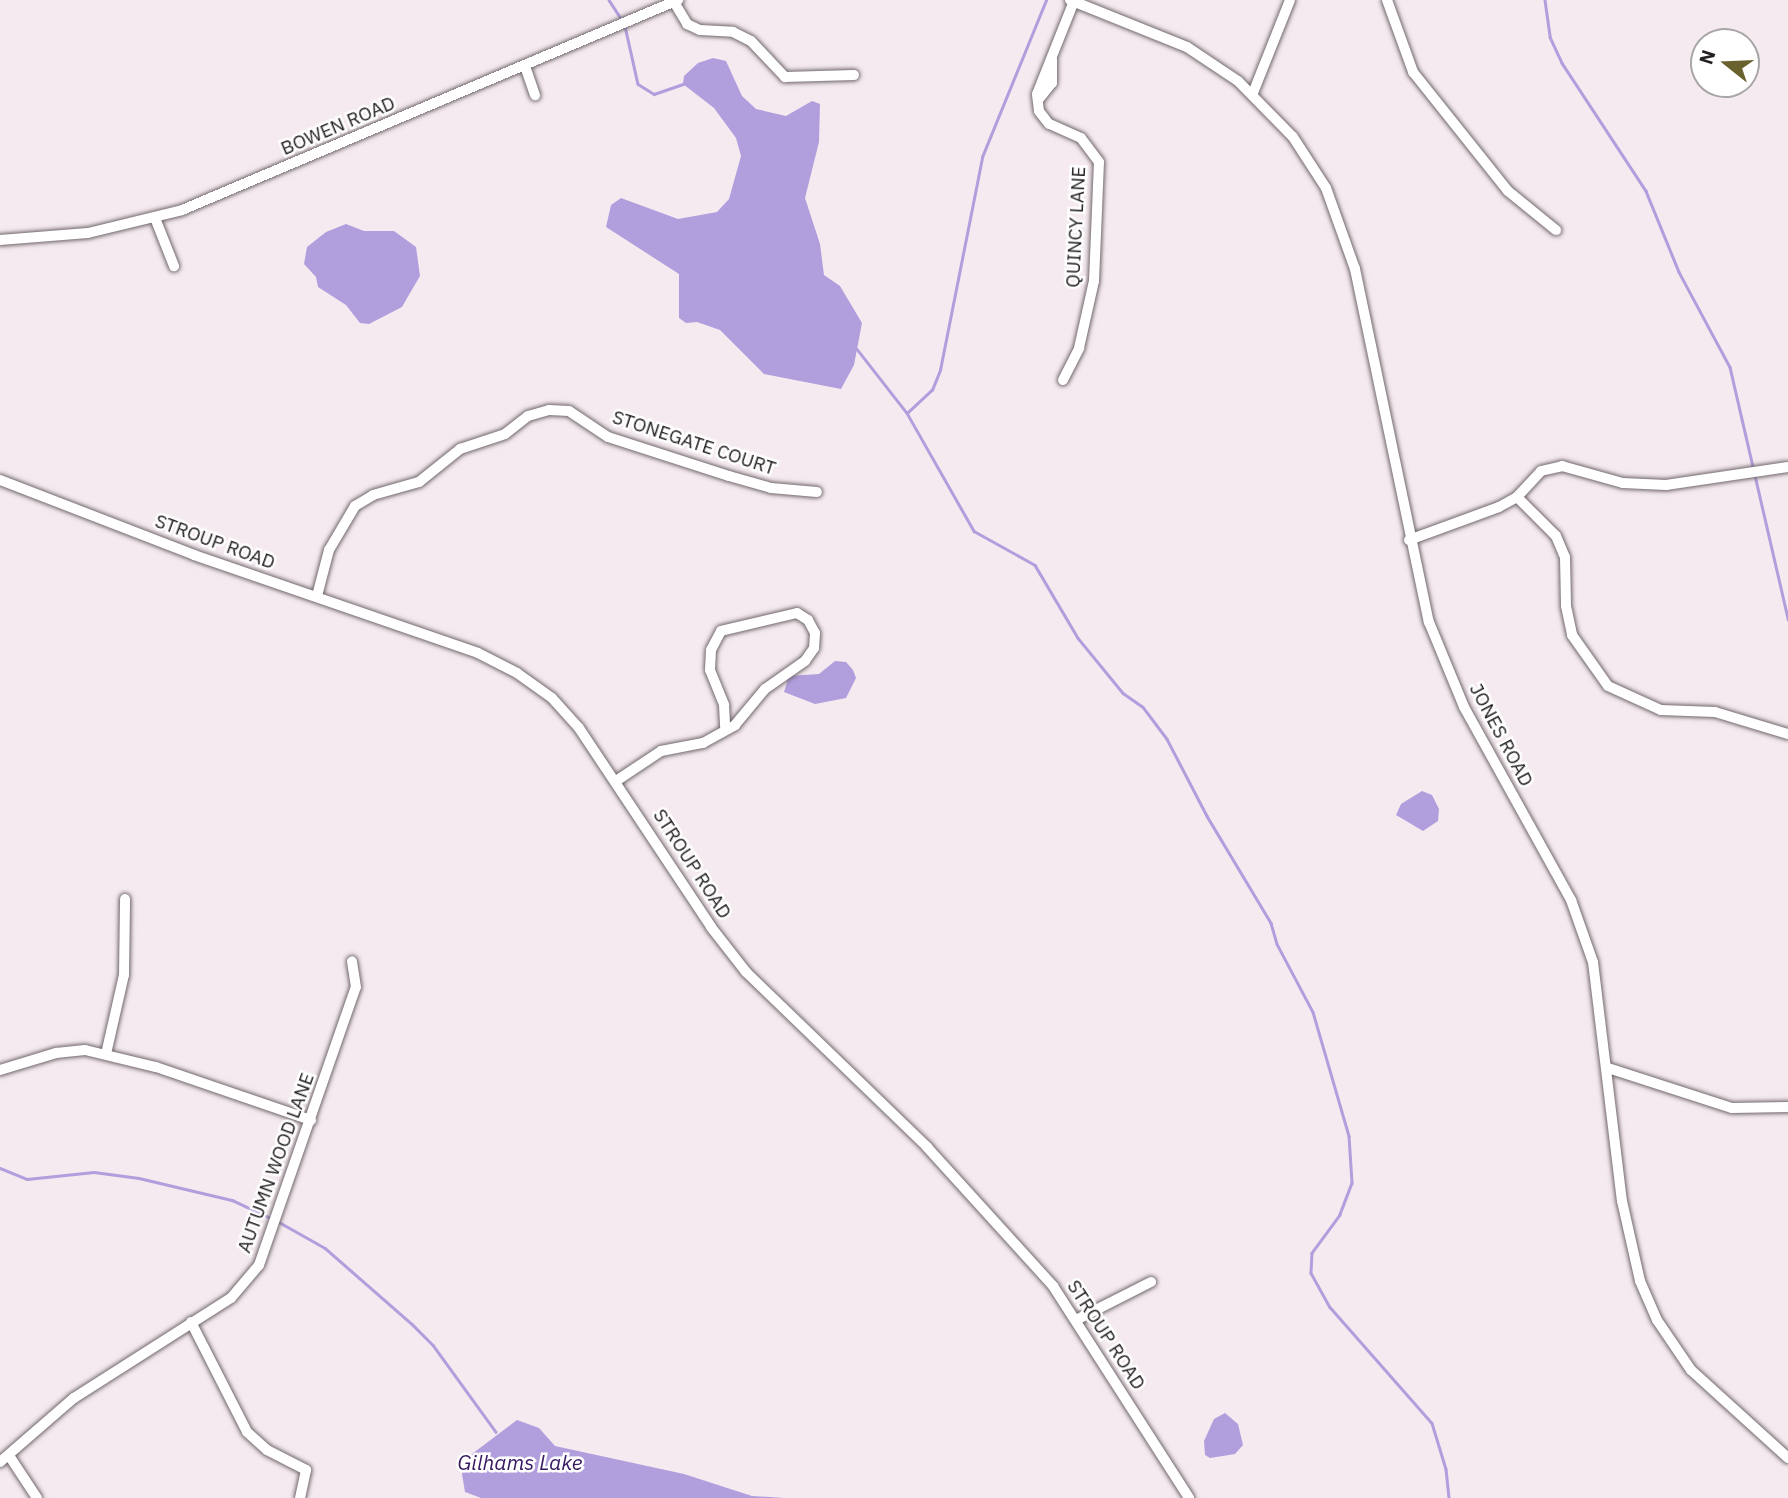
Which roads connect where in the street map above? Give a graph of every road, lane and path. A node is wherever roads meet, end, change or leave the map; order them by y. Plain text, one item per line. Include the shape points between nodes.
1 (1290, 0) edge
2 (1387, 0) edge
3 (676, 1) edge
4 (1072, 1) edge
5 (525, 66) junction
6 (854, 75) dead end
7 (1253, 93) junction
8 (535, 95) dead end
9 (155, 218) junction
10 (1556, 230) dead end
11 (0, 240) edge
12 (174, 266) dead end
13 (1063, 380) dead end
14 (1788, 467) edge
15 (0, 480) edge
16 (817, 492) dead end
17 (1517, 497) junction
18 (1409, 540) junction
19 (317, 596) junction
20 (724, 705) junction
21 (747, 709) junction
22 (725, 727) junction
23 (1788, 734) edge
24 (616, 781) junction
25 (125, 899) dead end
26 (352, 961) dead end
27 (107, 1055) junction
28 (1608, 1068) junction
29 (0, 1070) edge
30 (1788, 1107) edge
31 (311, 1120) junction
32 (1151, 1282) dead end
33 (1078, 1319) junction
34 (191, 1322) junction
35 (10, 1457) junction
36 (1788, 1458) edge
37 (0, 1462) edge
38 (37, 1498) edge
39 (300, 1498) edge
40 (1189, 1498) edge

1 - 7 street
2 - 10 street via 1413,72 1508,191
3 - 5 street, BOWEN ROAD
3 - 6 street via 687,24 701,30 733,32 751,41 785,77
4 - 7 street via 1186,47
4 - 13 street, QUINCY LANE via 1052,59 1052,83 1038,100 1049,124 1081,138 1099,162 1094,281 1079,348
5 - 8 street
5 - 9 street, BOWEN ROAD via 209,200
7 - 18 street, JONES ROAD via 1306,154 1343,228
9 - 11 street, BOWEN ROAD via 88,233
9 - 12 street
14 - 17 street via 1666,485 1623,483 1562,466 1541,471
15 - 19 street, STROUP ROAD
16 - 19 street, STONEGATE COURT via 771,488 729,476 608,436 569,411 549,410 528,416 505,434 460,449 419,482 373,495 355,506 329,550
17 - 18 street via 1455,526
17 - 23 street via 1556,536 1564,557 1566,606 1573,635 1608,686 1661,710 1715,712
18 - 28 street, JONES ROAD via 1430,622 1460,697 1578,918 1596,979
19 - 24 street, STROUP ROAD via 478,653 517,673 566,711
20 - 21 street
20 - 21 street via 709,670 711,650 720,631 797,613 815,633 814,648 805,661 765,689
20 - 22 street
21 - 22 street via 735,725
22 - 24 street via 703,743 661,751
24 - 33 street, STROUP ROAD via 710,927 746,972 927,1147
25 - 27 street via 124,975
26 - 31 street, AUTUMN WOOD LANE via 356,987
27 - 29 street via 66,1051
27 - 31 street
28 - 30 street via 1732,1108
28 - 36 street, JONES ROAD via 1626,1225 1648,1301 1691,1370
31 - 34 street, AUTUMN WOOD LANE via 260,1265 231,1298
32 - 33 street
33 - 40 street, STROUP ROAD
34 - 35 street, AUTUMN WOOD LANE via 75,1398
34 - 39 street via 239,1421 256,1442 306,1469
35 - 37 street, AUTUMN WOOD LANE
35 - 38 street

